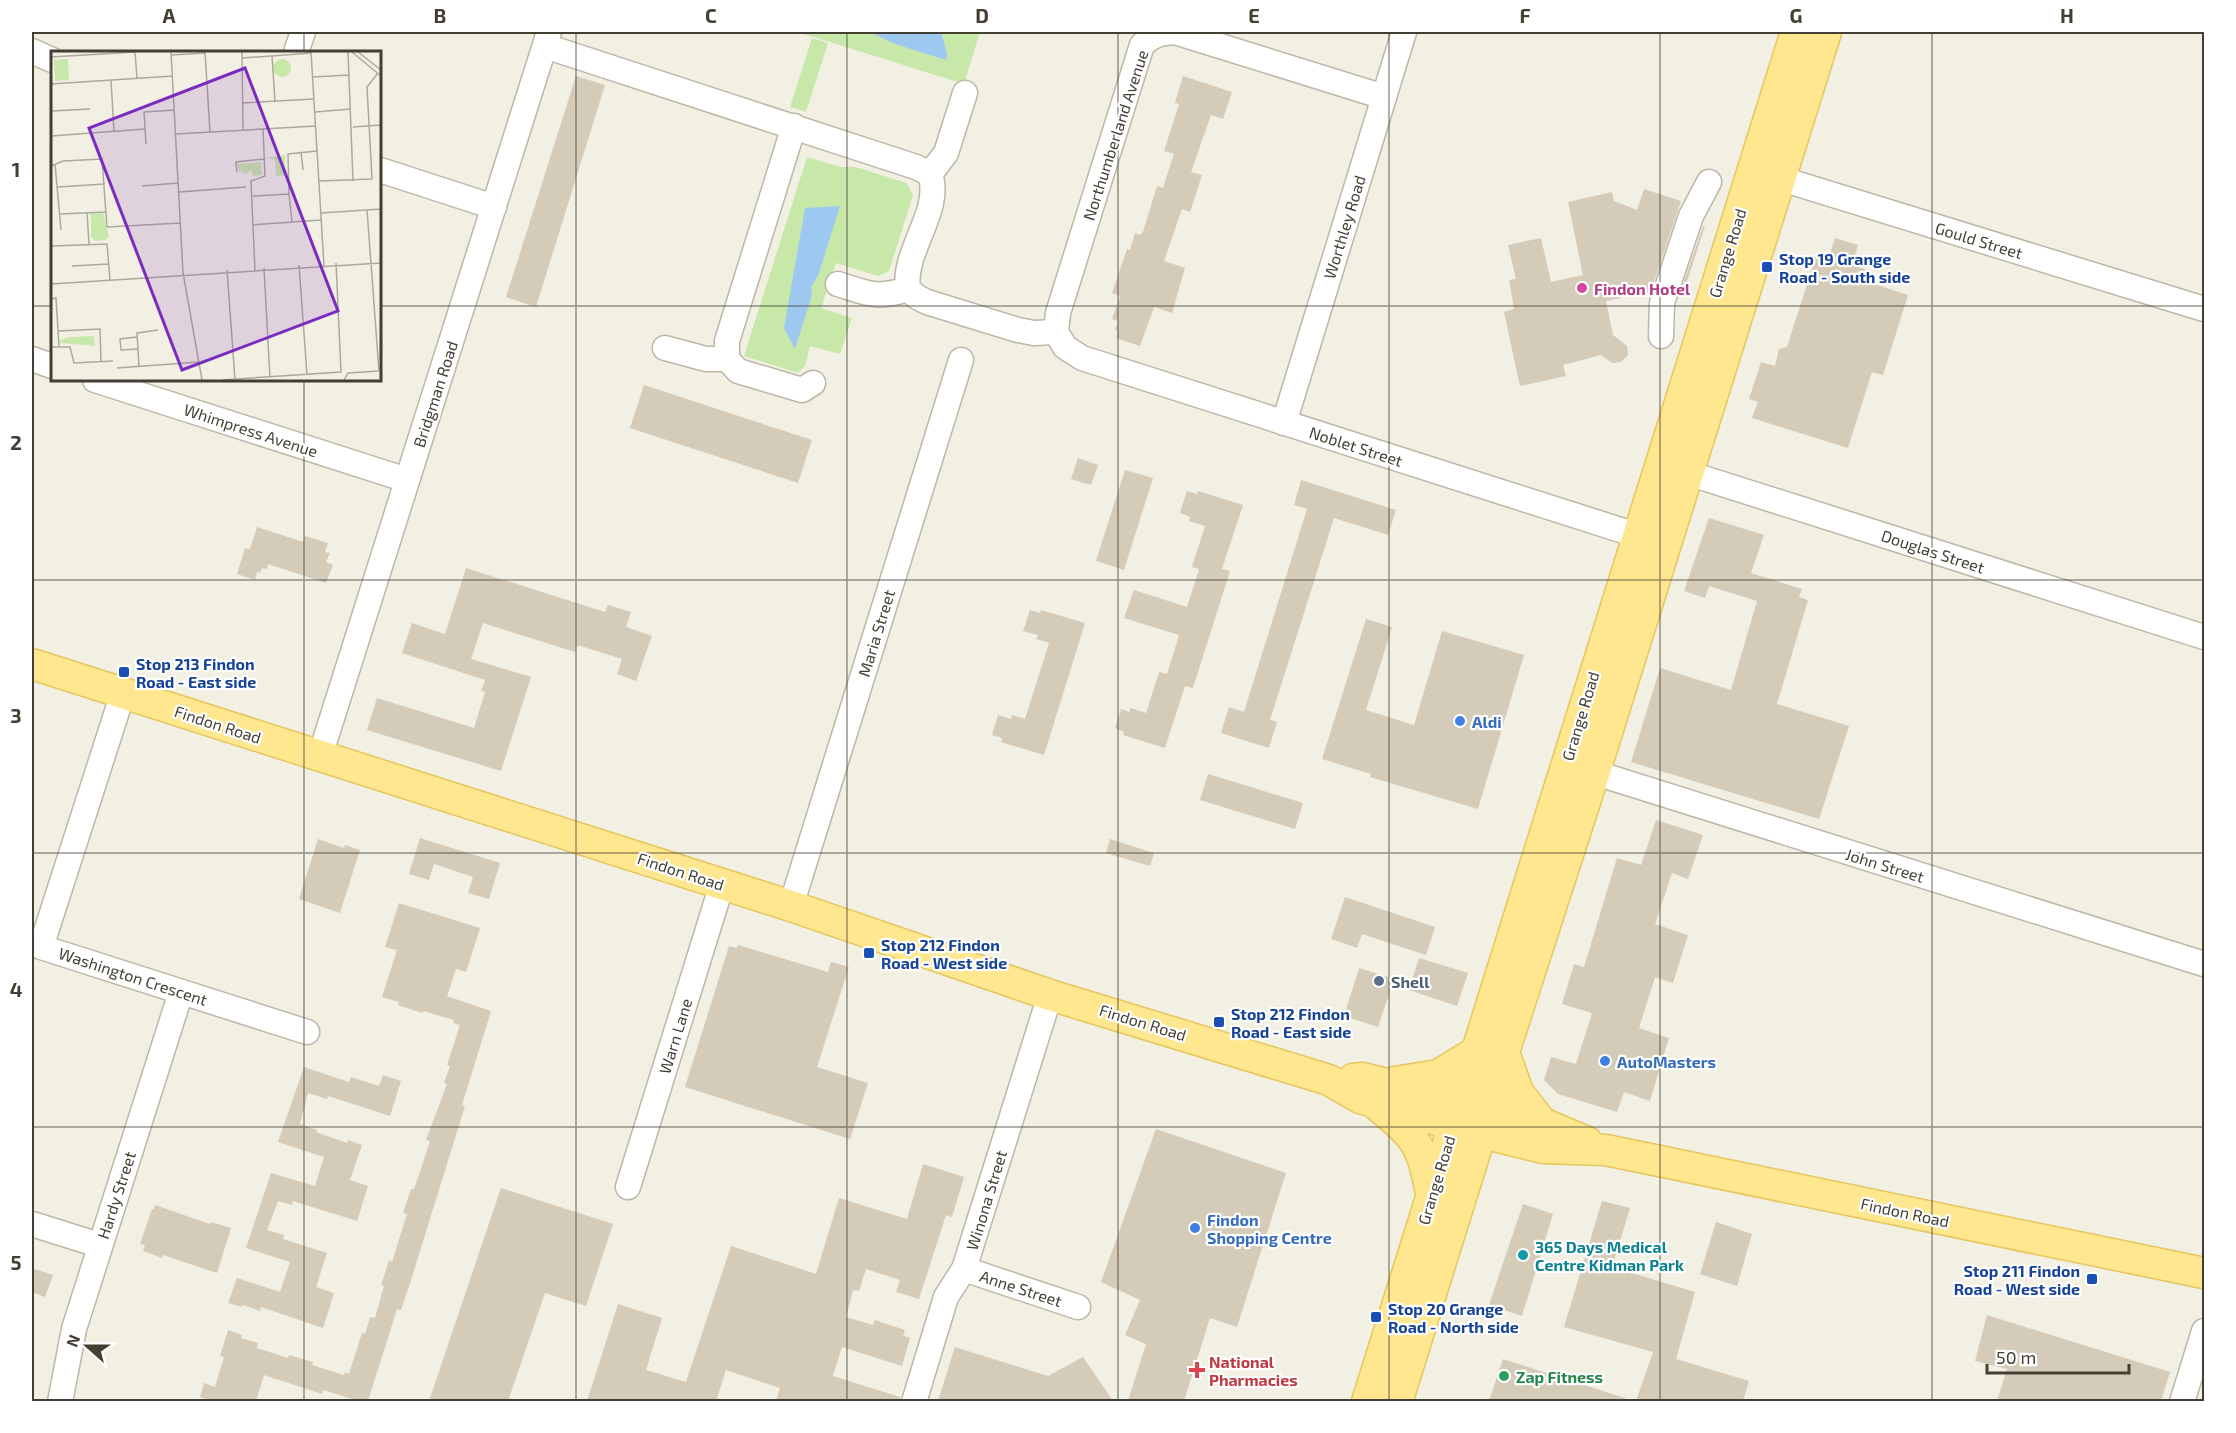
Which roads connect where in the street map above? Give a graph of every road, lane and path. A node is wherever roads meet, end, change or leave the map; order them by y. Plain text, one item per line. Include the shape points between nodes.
1 (303, 32) edge
2 (1404, 32) edge
3 (1796, 32) edge
4 (1826, 32) edge
5 (1147, 34) edge
6 (547, 39) edge
7 (32, 51) edge
8 (296, 51) edge
9 (51, 60) edge
10 (965, 93) dead end
11 (1384, 97) junction
12 (794, 126) junction
13 (381, 170) edge
14 (930, 174) junction
15 (1767, 175) junction
16 (1709, 182) dead end
17 (494, 207) junction
18 (838, 284) dead end
19 (908, 289) junction
20 (2205, 309) edge
21 (1056, 332) junction
22 (1660, 336) dead end
23 (665, 348) dead end
24 (32, 359) edge
25 (727, 359) junction
26 (961, 360) dead end
27 (51, 366) edge
28 (98, 381) edge
29 (813, 383) dead end
30 (1284, 423) junction
31 (1674, 469) junction
32 (407, 480) junction
33 (1638, 535) junction
34 (1666, 544) junction
35 (2205, 637) edge
36 (32, 664) edge
37 (123, 693) junction
38 (320, 756) junction
39 (1566, 763) junction
40 (1594, 774) junction
41 (722, 884) junction
42 (791, 906) junction
43 (2205, 964) edge
44 (181, 992) junction
45 (1050, 995) junction
46 (307, 1032) dead end
47 (1490, 1052) junction
48 (1378, 1093) junction
49 (1456, 1115) junction
50 (1485, 1122) junction
51 (1542, 1136) junction
52 (1466, 1182) junction
53 (628, 1187) dead end
54 (1432, 1196) junction
55 (32, 1224) edge
56 (99, 1245) junction
57 (964, 1269) junction
58 (2205, 1273) edge
59 (1078, 1307) dead end
60 (2205, 1331) edge
61 (60, 1401) edge
62 (914, 1401) edge
63 (1367, 1401) edge
64 (1397, 1401) edge
65 (2182, 1401) edge

1 - 8 street
2 - 11 street, Worthley Road
3 - 15 main road, Grange Road
4 - 15 main road, Grange Road
5 - 11 street, Northumberland Avenue via 1175,32
5 - 21 street, Northumberland Avenue via 1058,313
6 - 12 street
6 - 17 street, Bridgman Road
7 - 9 street
10 - 14 street via 946,153
11 - 30 street, Worthley Road
12 - 14 street
12 - 25 street via 728,342
13 - 17 street
14 - 19 street via 932,198 907,272
15 - 20 street, Gould Street
15 - 31 main road, Grange Road
16 - 22 street via 1691,216 1662,303
17 - 32 street, Bridgman Road
18 - 19 street via 876,296
19 - 21 street via 927,302 1018,330
21 - 30 street, Noblet Street via 1065,347 1082,358
23 - 25 street via 706,359
24 - 27 street
25 - 29 street via 738,371 801,390
26 - 42 street, Maria Street
28 - 32 street, Whimpress Avenue
30 - 33 street, Noblet Street
31 - 33 main road, Grange Road
31 - 34 main road, Grange Road
31 - 35 street, Douglas Street
32 - 38 street, Bridgman Road
33 - 34 street, Noblet Street
33 - 39 main road, Grange Road
34 - 40 main road, Grange Road
36 - 37 main road, Findon Road
37 - 38 main road, Findon Road
37 - 44 street, Washington Crescent via 41,947
38 - 41 main road, Findon Road
39 - 40 street, John Street
39 - 47 main road, Grange Road
40 - 43 street, John Street
40 - 47 main road, Grange Road
41 - 42 main road, Findon Road
41 - 53 street, Warn Lane
42 - 45 main road, Findon Road
44 - 46 street, Washington Crescent
44 - 56 street, Hardy Street
45 - 48 main road, Findon Road via 1329,1080 1364,1078
45 - 57 street, Winona Street
47 - 48 main road via 1438,1075
47 - 49 main road, Grange Road
47 - 50 main road, Grange Road
47 - 51 main road
48 - 49 main road, Findon Road
48 - 54 main road via 1418,1144
49 - 50 main road, Findon Road
49 - 54 main road, Grange Road
50 - 51 main road, Findon Road
50 - 52 main road, Grange Road
51 - 52 main road via 1486,1165
51 - 58 main road, Findon Road
52 - 64 main road, Grange Road
54 - 63 main road, Grange Road
55 - 56 street
56 - 61 street, Hardy Street via 74,1329
57 - 59 street, Anne Street
57 - 62 street, Winona Street via 946,1298
60 - 65 street

